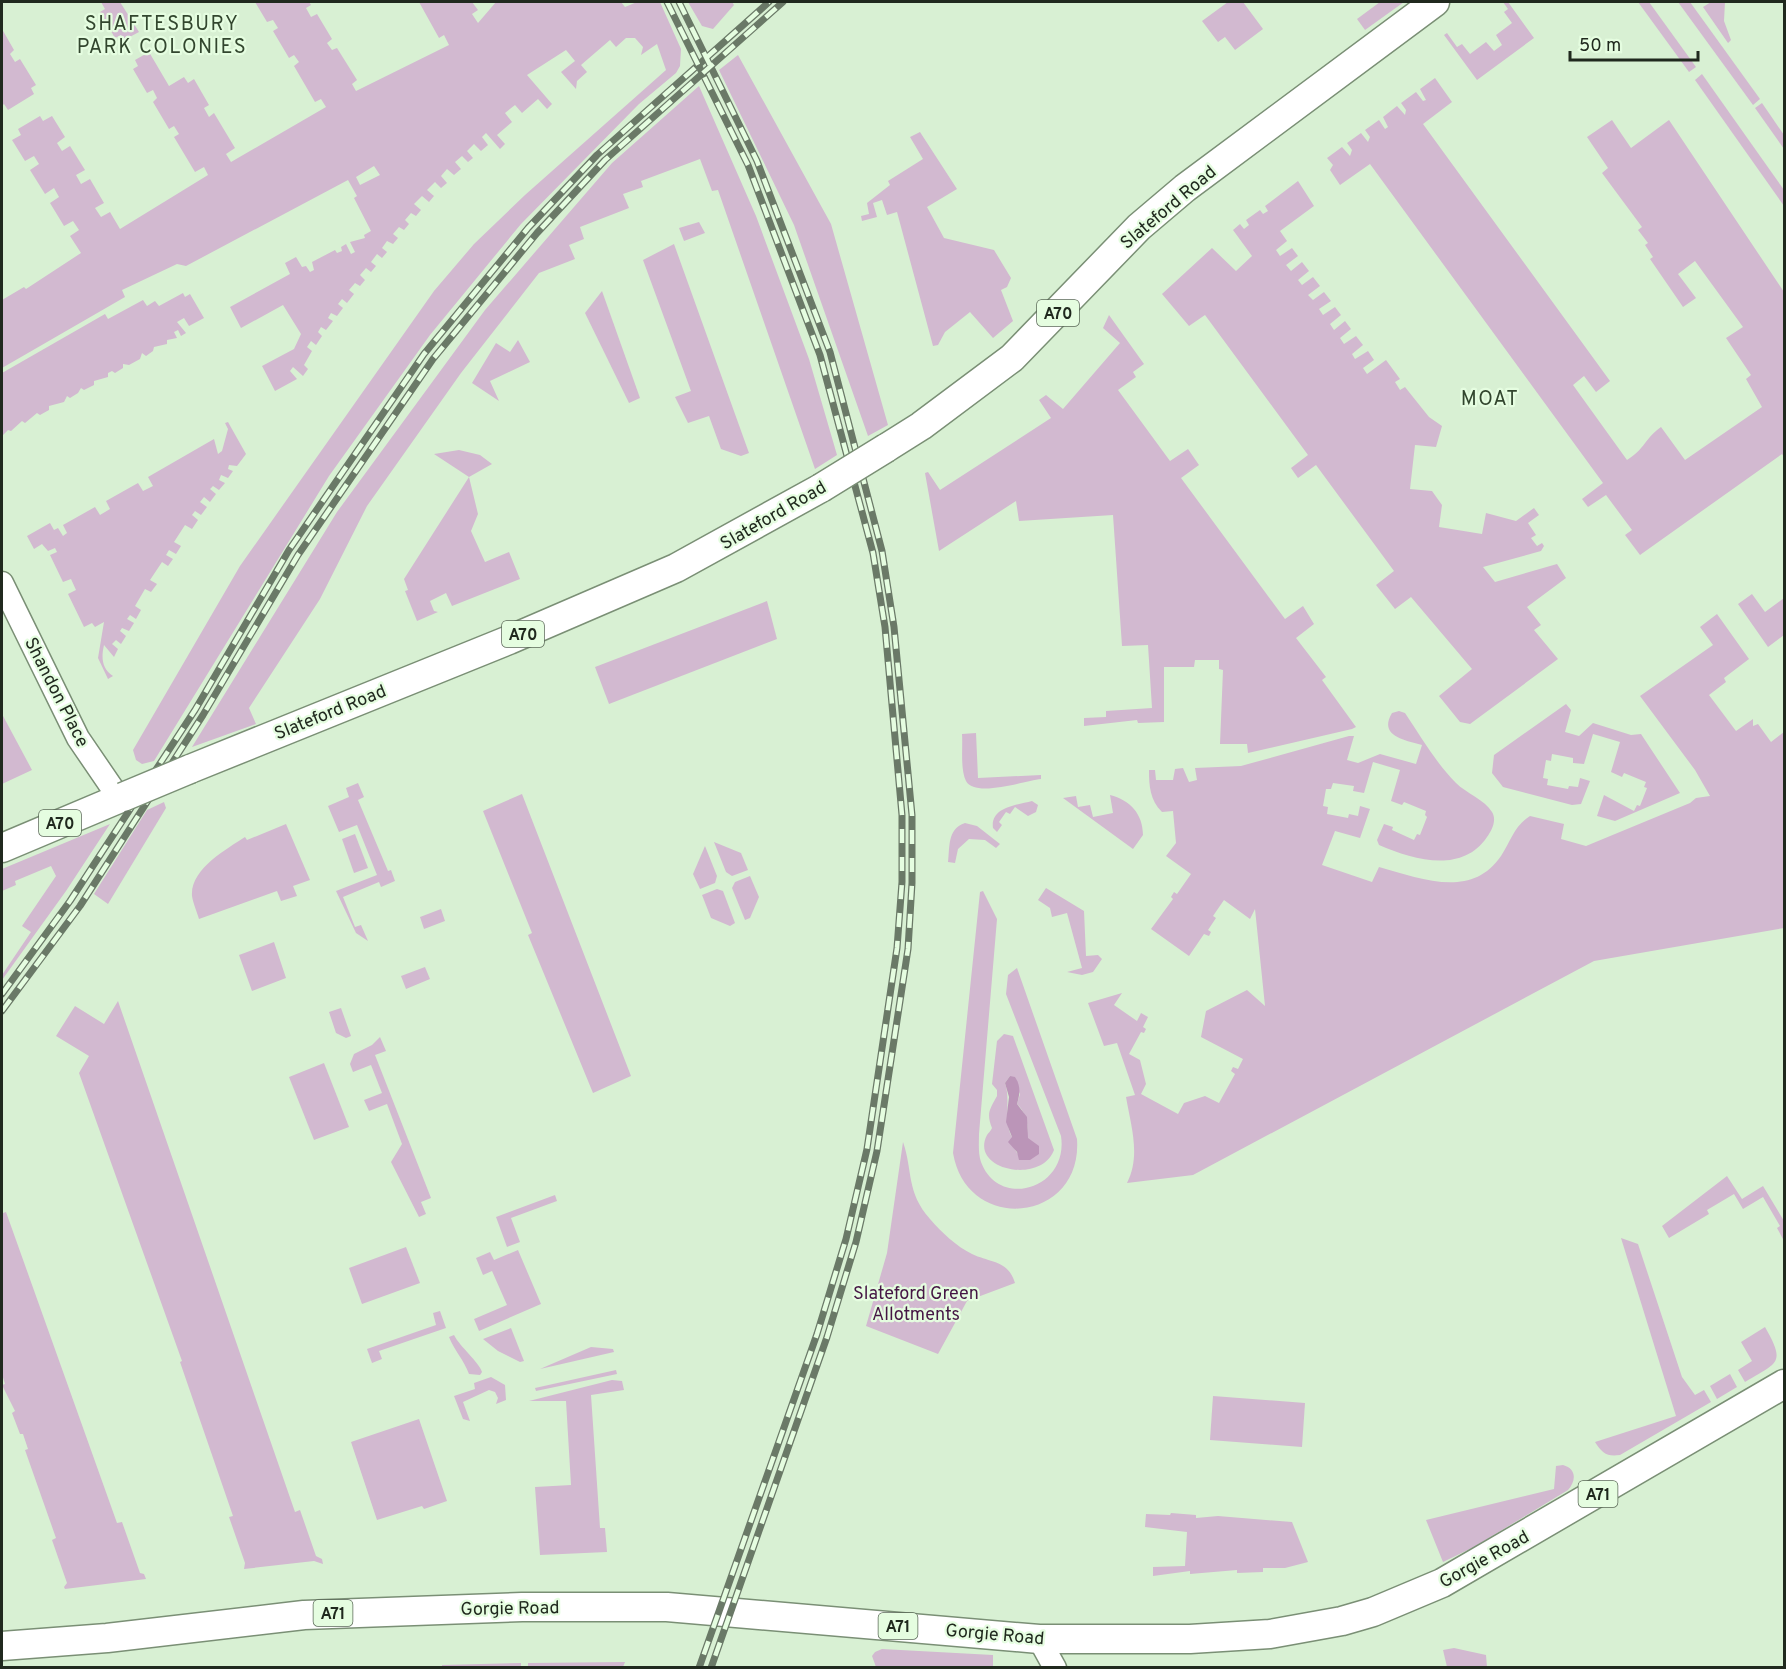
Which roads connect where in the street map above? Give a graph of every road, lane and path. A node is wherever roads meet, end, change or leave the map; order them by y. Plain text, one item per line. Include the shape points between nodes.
1 (1435, 2) edge
2 (2, 583) edge
3 (121, 797) junction
4 (2, 848) edge
5 (1785, 1384) edge
6 (1039, 1639) junction
7 (2, 1646) edge
8 (1055, 1668) edge

1 - 3 main road, Slateford Road / A70, bridge via 1185,188 1139,227 1012,358 921,426 821,488 676,568
2 - 3 street, Shandon Place via 78,738
3 - 4 main road, Slateford Road / A70
5 - 6 main road, Gorgie Road / A71 via 1468,1570 1373,1612 1310,1627 1233,1637
6 - 7 main road, Gorgie Road / A71 via 667,1607 534,1607 304,1615
6 - 8 street

